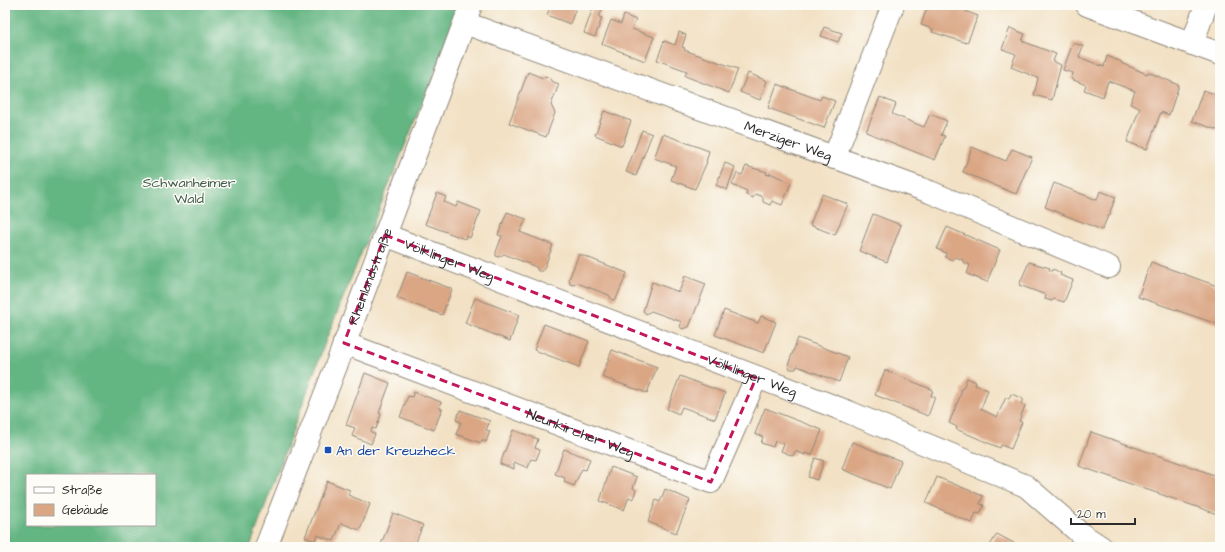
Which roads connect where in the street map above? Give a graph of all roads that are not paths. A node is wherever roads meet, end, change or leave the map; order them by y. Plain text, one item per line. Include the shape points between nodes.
1 (893, 5) edge
2 (1087, 5) edge
3 (1206, 5) edge
4 (468, 14) edge
5 (1192, 44) junction
6 (1220, 54) edge
7 (834, 158) junction
8 (385, 235) junction
9 (1110, 267) dead end
10 (344, 343) junction
11 (756, 378) junction
12 (266, 547) edge
13 (1101, 547) edge

1 - 7 street
2 - 5 street
3 - 5 street
4 - 7 street, Merziger Weg
4 - 8 street, Rheinlandstraße
5 - 6 street
7 - 9 street, Merziger Weg via 930,192
8 - 10 street, Rheinlandstraße
8 - 11 street, Völklinger Weg
10 - 11 street, Neunkircher Weg via 711,482
10 - 12 street, Rheinlandstraße
11 - 13 street, Völklinger Weg via 846,411 1026,486 1081,534

